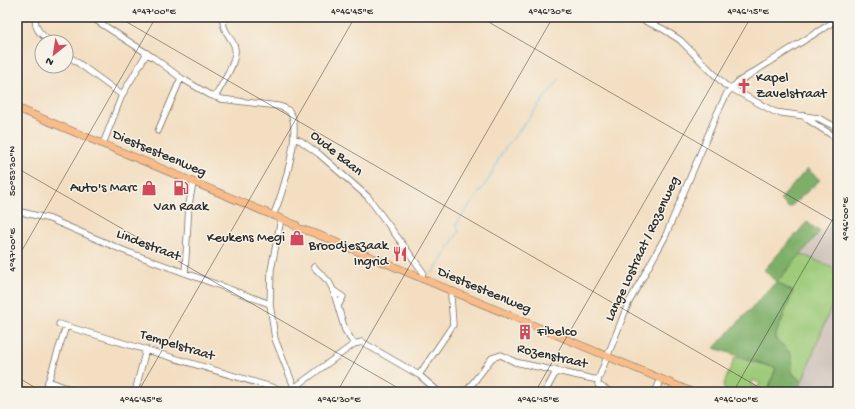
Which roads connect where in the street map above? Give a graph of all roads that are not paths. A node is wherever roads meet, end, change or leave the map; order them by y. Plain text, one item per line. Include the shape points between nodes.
1 (36, 17) edge
2 (91, 17) edge
3 (223, 17) edge
4 (636, 17) edge
5 (838, 19) edge
6 (40, 34) edge
7 (147, 53) junction
8 (74, 60) edge
9 (181, 78) junction
10 (731, 88) junction
11 (122, 95) junction
12 (215, 97) junction
13 (17, 108) edge
14 (805, 116) junction
15 (838, 128) edge
16 (158, 131) dead end
17 (294, 138) junction
18 (838, 139) edge
19 (103, 144) junction
20 (193, 183) junction
21 (17, 211) edge
22 (273, 216) junction
23 (281, 220) junction
24 (314, 267) dead end
25 (185, 273) junction
26 (422, 278) junction
27 (452, 291) junction
28 (270, 304) junction
29 (59, 324) dead end
30 (66, 326) junction
31 (354, 344) junction
32 (146, 349) junction
33 (607, 356) junction
34 (557, 370) junction
35 (419, 375) junction
36 (661, 379) junction
37 (598, 380) junction
38 (48, 381) junction
39 (295, 390) edge
40 (45, 392) edge
41 (78, 392) edge
42 (135, 392) edge
43 (288, 392) edge
44 (439, 392) edge
45 (466, 392) edge
46 (545, 392) edge
47 (611, 392) edge
48 (655, 392) edge
49 (692, 392) edge

1 - 6 street
2 - 7 street, Oude Baan
3 - 12 street via 223,29 234,46 235,53 230,69
4 - 10 street via 680,40
5 - 10 street
7 - 9 street, Oude Baan
7 - 11 street
8 - 11 street
9 - 12 street, Oude Baan
9 - 16 street
10 - 14 street via 775,112
10 - 33 street, Lange Lostraat / Rozenweg via 716,116 665,237 632,295
11 - 19 street
12 - 17 street, Oude Baan via 282,107 292,116
13 - 19 main road, Diestsesteenweg
14 - 15 street via 823,120
14 - 18 street
17 - 22 street
17 - 26 street, Oude Baan via 319,154 368,197 423,272
19 - 20 main road, Diestsesteenweg
20 - 22 main road, Diestsesteenweg
20 - 25 street via 189,204
21 - 25 street, Lindestraat via 50,219
22 - 23 main road, Diestsesteenweg
23 - 26 main road, Diestsesteenweg
23 - 28 street via 271,270
24 - 31 street via 329,282 345,330
25 - 28 street, Lindestraat
26 - 27 main road, Diestsesteenweg
27 - 33 main road, Diestsesteenweg
27 - 35 street via 453,325
28 - 39 street via 275,339
29 - 30 street, Tempelstraat
30 - 32 street, Tempelstraat
30 - 38 street
31 - 35 street via 362,342
31 - 39 street
32 - 42 street
32 - 43 street, Tempelstraat
33 - 36 main road, Diestsesteenweg
33 - 37 street, Rozenstraat
34 - 37 street, Rozenstraat
34 - 45 street, Rozenstraat via 515,362 501,355 492,358
34 - 46 street
35 - 44 street
36 - 48 street
36 - 49 main road, Diestsesteenweg
37 - 47 street, Rozenstraat via 598,385
38 - 40 street
38 - 41 street

